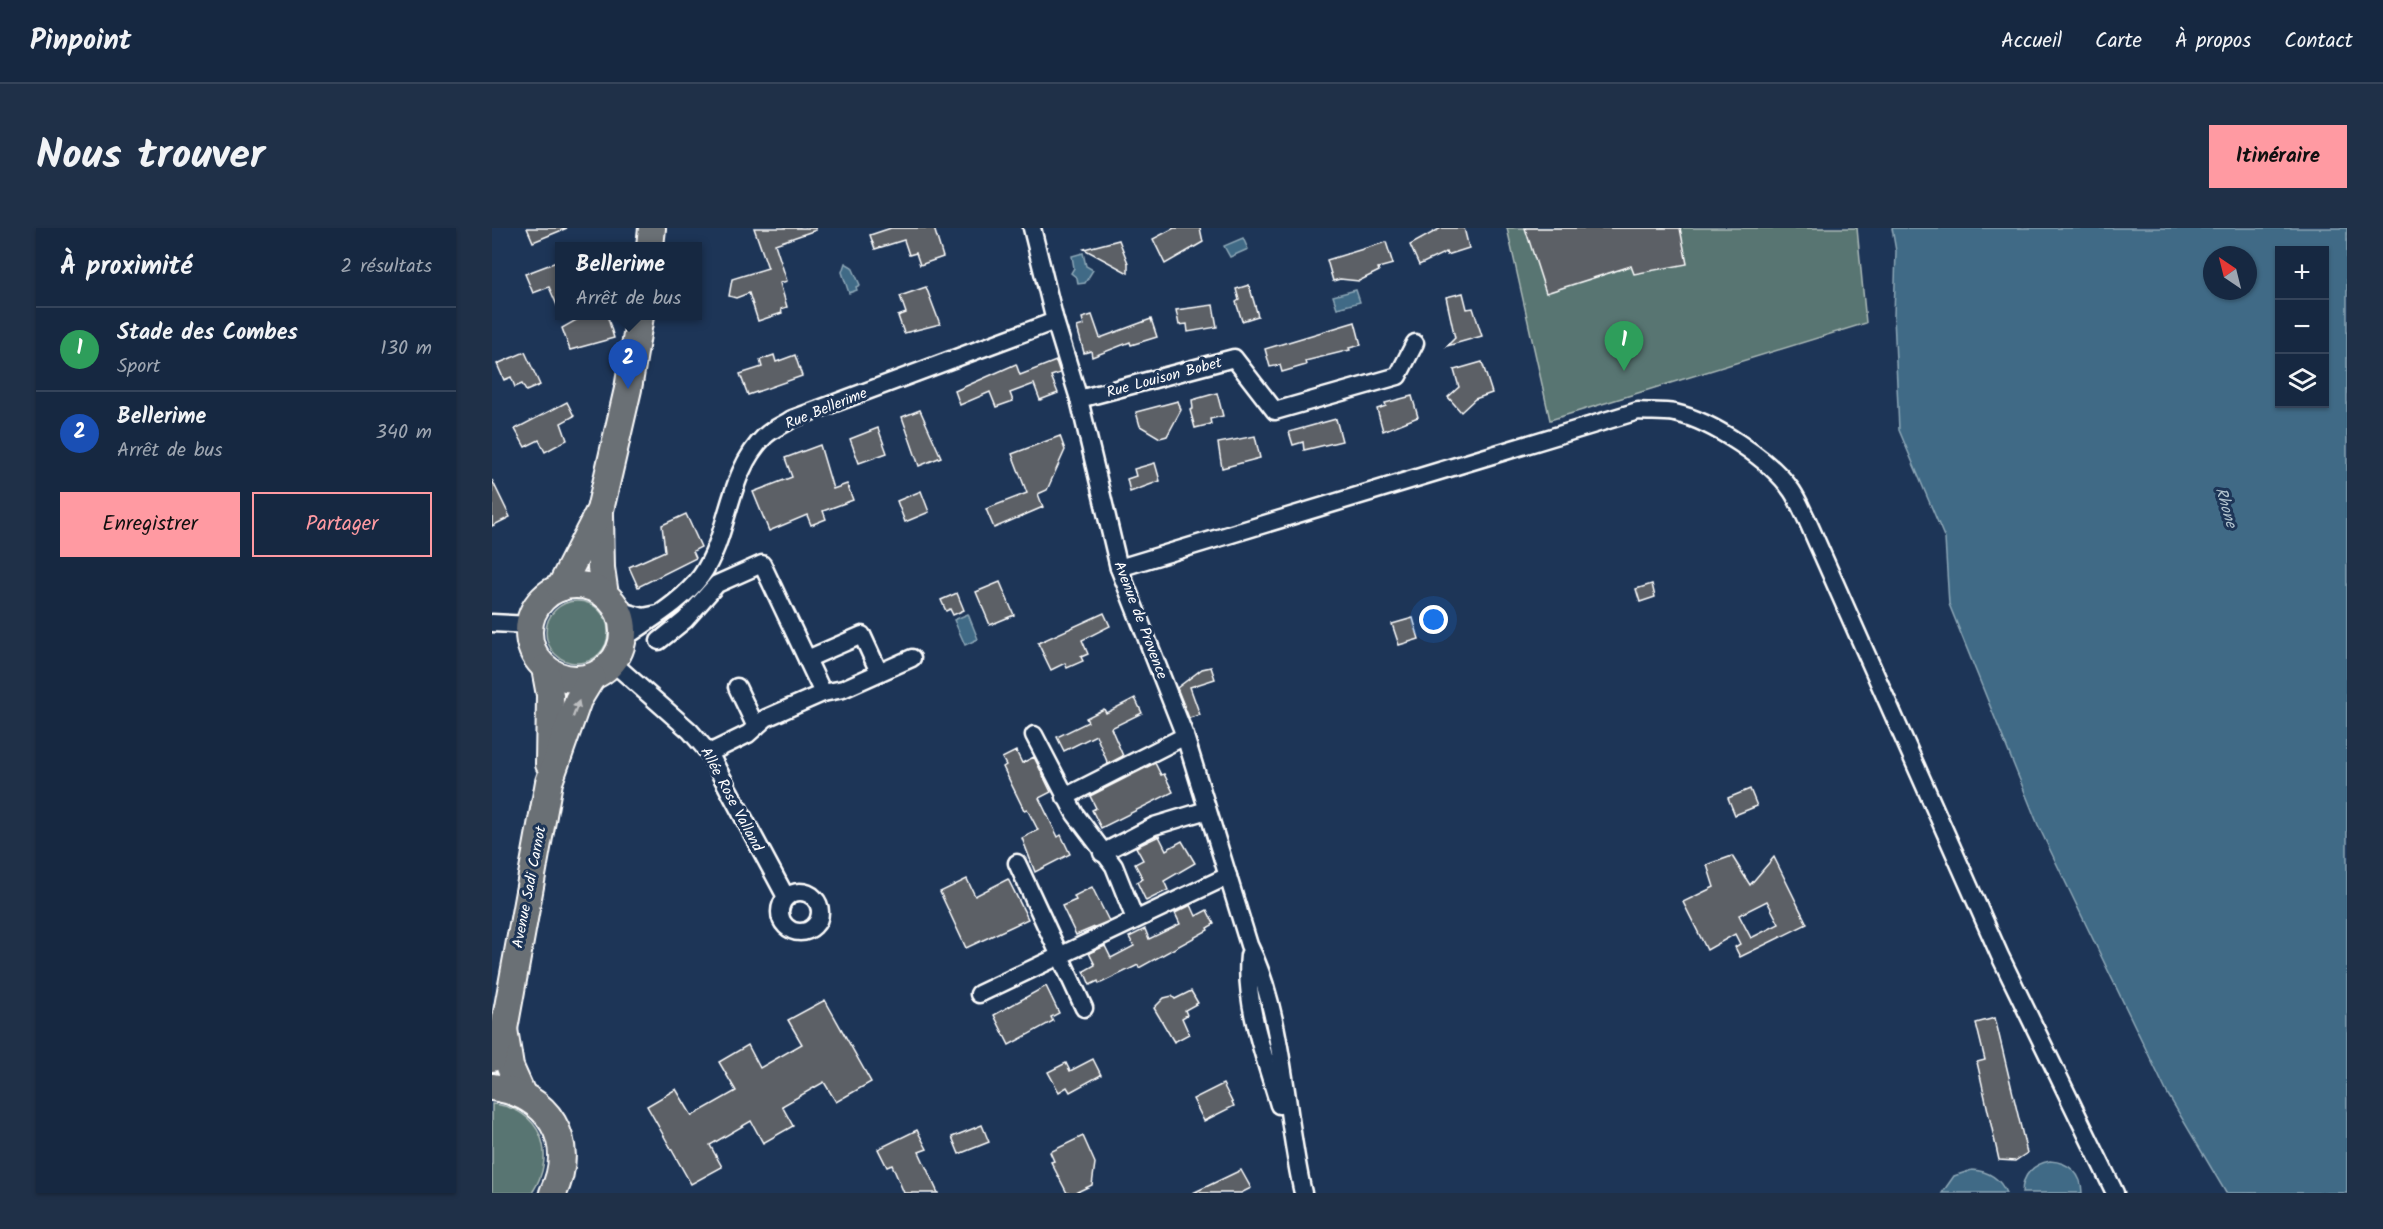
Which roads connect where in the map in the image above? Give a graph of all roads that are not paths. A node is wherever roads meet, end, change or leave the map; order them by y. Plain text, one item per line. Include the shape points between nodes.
1 (1032, 228) edge
2 (639, 320) edge
3 (1055, 321) junction
4 (1415, 343) dead end
5 (1079, 399) junction
6 (600, 510) junction
7 (1119, 568) junction
8 (560, 588) junction
9 (611, 603) junction
10 (659, 614) junction
11 (492, 622) edge
12 (530, 625) junction
13 (659, 641) dead end
14 (912, 658) dead end
15 (807, 659) junction
16 (609, 660) junction
17 (545, 668) junction
18 (879, 672) junction
19 (737, 687) dead end
20 (823, 693) junction
21 (756, 727) junction
22 (1034, 735) dead end
23 (1185, 736) junction
24 (710, 753) junction
25 (549, 782) junction
26 (1065, 797) junction
27 (1207, 810) junction
28 (1102, 853) junction
29 (1017, 863) dead end
30 (1228, 876) junction
31 (786, 897) dead end
32 (1135, 919) junction
33 (1059, 954) junction
34 (979, 994) dead end
35 (1084, 1008) dead end
36 (504, 1029) junction
37 (492, 1058) edge
38 (492, 1087) edge
39 (522, 1094) junction
40 (560, 1186) edge
41 (1299, 1191) edge
42 (2115, 1193) edge

1 - 3 street, Avenue de Provence
2 - 6 main road
3 - 5 street, Avenue de Provence
3 - 10 street, Rue Bellerime via 792,419 766,435 750,454 734,486 716,550 700,577 678,601
4 - 5 street, Rue Louison Bobet via 1398,376 1275,411 1234,358
5 - 7 street, Avenue de Provence
6 - 8 main road
6 - 9 main road via 601,568
7 - 23 street, Avenue de Provence
7 - 42 street via 1638,411 1676,414 1741,445 1770,466 1792,491 1807,519 2000,956
8 - 9 main road via 584,586
8 - 12 main road via 540,602
9 - 10 street via 643,617
9 - 16 main road via 623,624
10 - 16 street, Rue Bellerime
11 - 12 street
12 - 17 main road via 532,648
13 - 15 street via 685,620 717,584 762,564
14 - 18 street
15 - 18 street via 862,635
15 - 20 street
16 - 17 main road via 567,679
16 - 24 street, Allée Rose Valland
25 -> 16 main road, Avenue Sadi Carnot via 578,700
17 - 25 main road, Avenue Sadi Carnot via 550,695
18 - 20 street via 843,689
19 - 21 street
20 - 21 street via 766,718
21 - 24 street
22 - 26 street
23 - 26 street
23 - 27 street, Avenue de Provence
24 - 31 street, Allée Rose Valland
25 - 36 main road, Avenue Sadi Carnot
26 - 28 street
27 - 28 street via 1154,826
27 - 30 street, Avenue de Provence
28 - 32 street via 1121,879
29 - 33 street
30 - 32 street
30 - 41 street, Avenue de Provence via 1274,1022
32 - 33 street
33 - 34 street
33 - 35 street
36 - 37 main road, Avenue Sadi Carnot
36 - 39 main road, Avenue Sadi Carnot via 510,1067
38 - 39 main road
39 - 40 main road via 538,1104 559,1135

